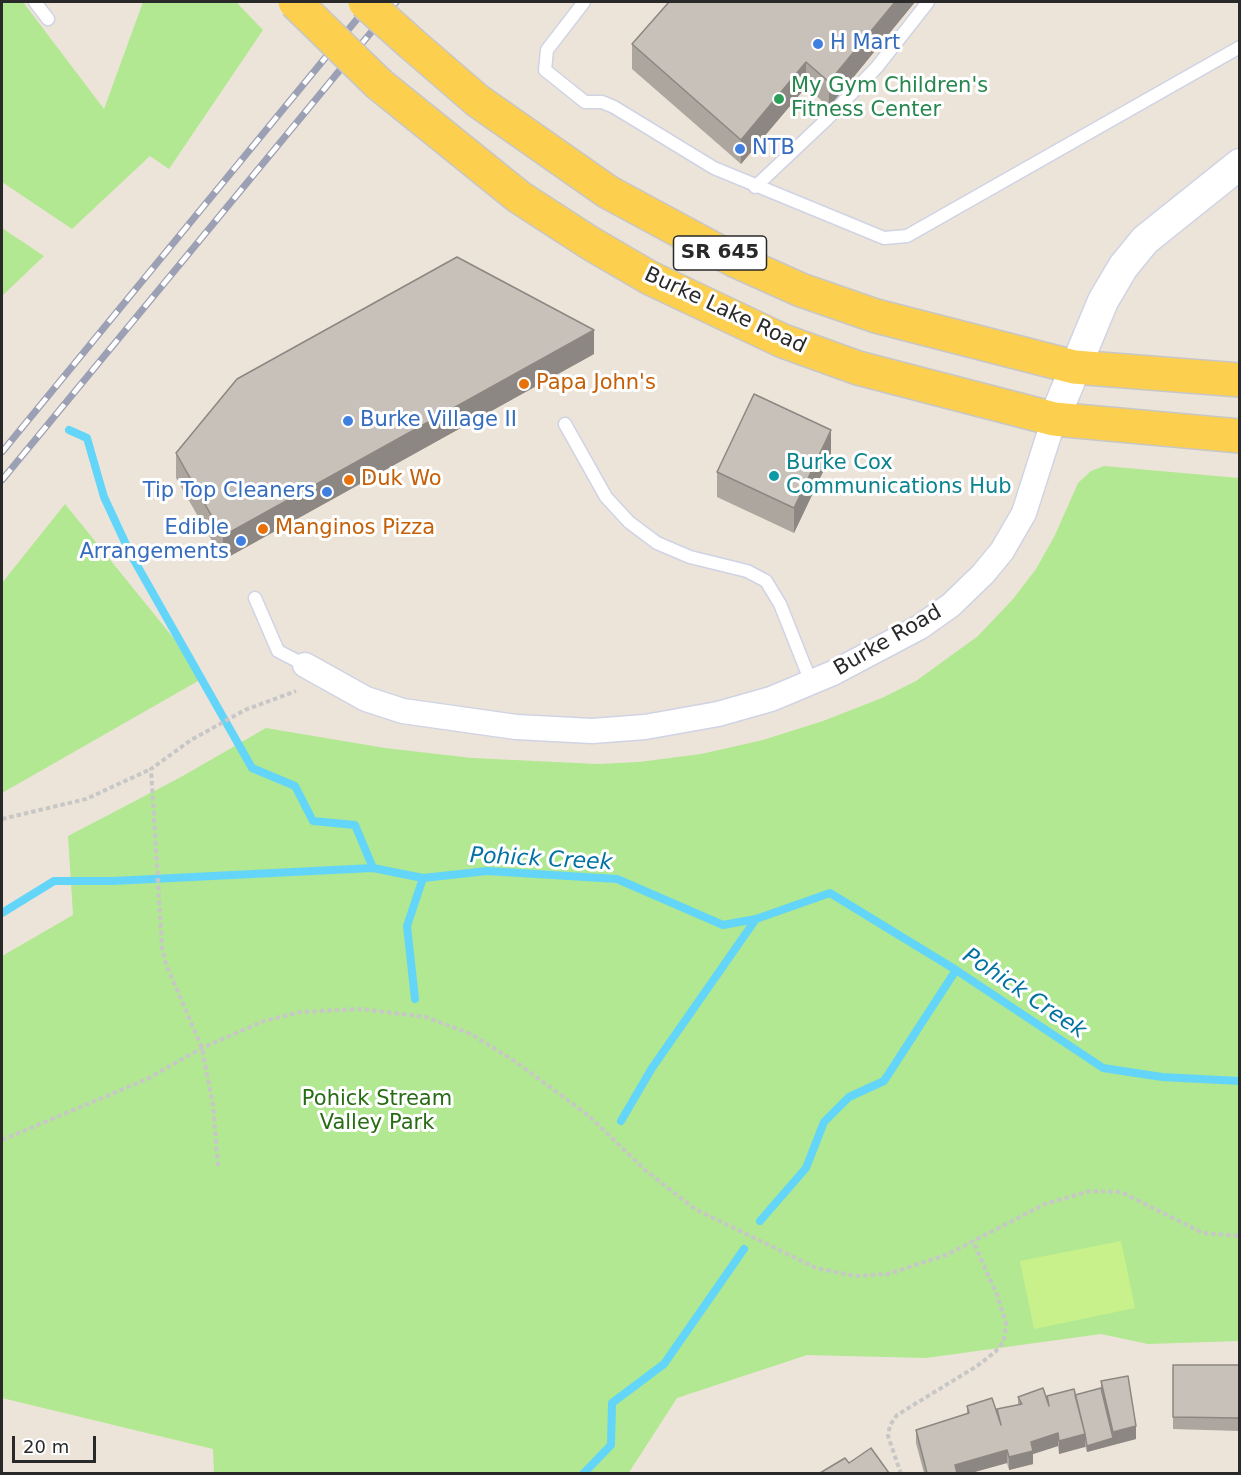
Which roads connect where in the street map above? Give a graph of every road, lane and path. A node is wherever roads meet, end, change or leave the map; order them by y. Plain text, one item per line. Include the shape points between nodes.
1 (35, 2) edge
2 (295, 2) edge
3 (366, 2) edge
4 (584, 2) edge
5 (928, 2) edge
6 (48, 18) dead end
7 (1239, 47) edge
8 (1239, 164) edge
9 (755, 187) junction
10 (1074, 367) junction
11 (1239, 380) edge
12 (1054, 419) junction
13 (565, 424) dead end
14 (1239, 436) edge
15 (255, 598) dead end
16 (305, 665) joint
17 (334, 681) junction
18 (811, 682) junction
19 (151, 769) junction
20 (2, 819) edge
21 (202, 1048) junction
22 (2, 1140) edge
23 (218, 1166) dead end
24 (1239, 1236) edge
25 (973, 1241) junction
26 (901, 1473) edge

1 - 6 lane
2 - 12 main road, Burke Lake Road / SR 645, bridge via 379,84 519,197 590,243 716,312 783,341 858,368
3 - 10 main road, SR 645, bridge via 478,101 581,174 668,227 801,290 876,316
4 - 9 lane via 547,50 545,70 585,102 614,107 714,168
5 - 9 lane via 877,67
7 - 9 lane via 897,239 884,238
8 - 10 street, Burke Road via 1146,240 1123,267
10 - 11 main road, SR 645
10 - 12 street, Burke Road
12 - 14 main road, Burke Lake Road / SR 645
12 - 18 street, Burke Road via 1024,513 983,574 920,627
13 - 18 lane via 606,497 629,522 657,543 766,581 780,604
15 - 16 lane via 278,651
16 - 17 street, Burke Road
17 - 18 street, Burke Road via 366,699 404,711 516,727 592,731 645,728 718,714 771,699
17 - 19 path via 283,694 245,710
19 - 20 path via 86,800
19 - 21 path via 159,919 166,964
21 - 22 path via 147,1079
21 - 23 path via 213,1105
21 - 25 path via 264,1021 300,1012 360,1009 426,1017 471,1034 516,1062 589,1116 645,1170 695,1209 816,1268 855,1276 888,1274 946,1255
24 - 25 path via 1203,1233 1121,1192 1090,1191 1045,1204
25 - 26 path via 1006,1323 1004,1341 977,1366 897,1415 888,1436

